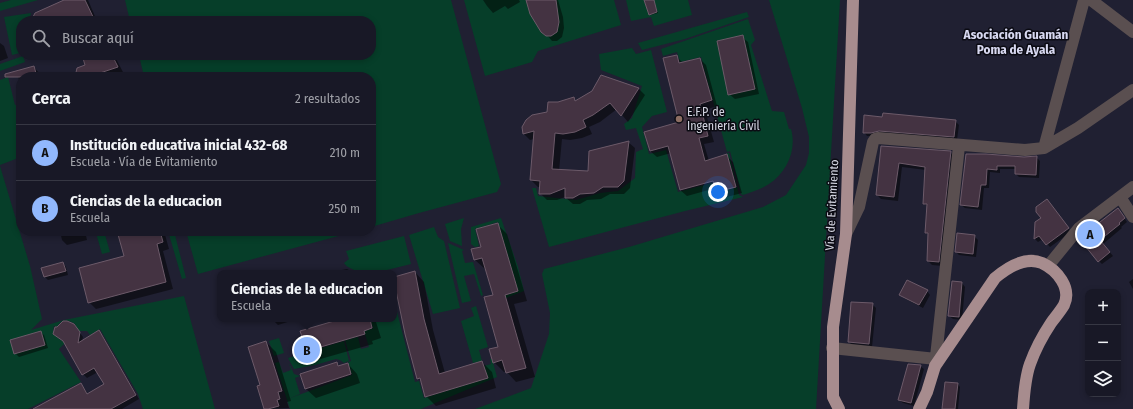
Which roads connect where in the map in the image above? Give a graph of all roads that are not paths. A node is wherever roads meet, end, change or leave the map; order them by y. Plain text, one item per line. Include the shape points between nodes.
1 (853, 0) edge
2 (1084, 0) edge
3 (1091, 0) edge
4 (1133, 32) edge
5 (1133, 90) edge
6 (959, 146) junction
7 (1044, 148) junction
8 (1133, 187) edge
9 (1120, 197) junction
10 (1133, 217) edge
11 (846, 234) junction
12 (1048, 266) junction
13 (832, 348) junction
14 (935, 363) junction
15 (839, 409) edge
16 (919, 409) edge
17 (1023, 409) edge

1 - 11 highway, Vía de Evitamiento
2 - 7 street
3 - 4 street
5 - 7 street
6 - 7 street via 1025,150
6 - 11 street via 875,139 859,207
6 - 14 street
8 - 9 street
9 - 10 street
9 - 12 street via 1079,228
11 - 13 highway, Vía de Evitamiento
12 - 14 highway via 1026,261 1007,268 995,278
12 - 17 highway via 1063,283 1066,293 1064,304 1030,364 1024,389
13 - 14 street
13 - 15 highway, Vía de Evitamiento via 833,396
14 - 16 highway

